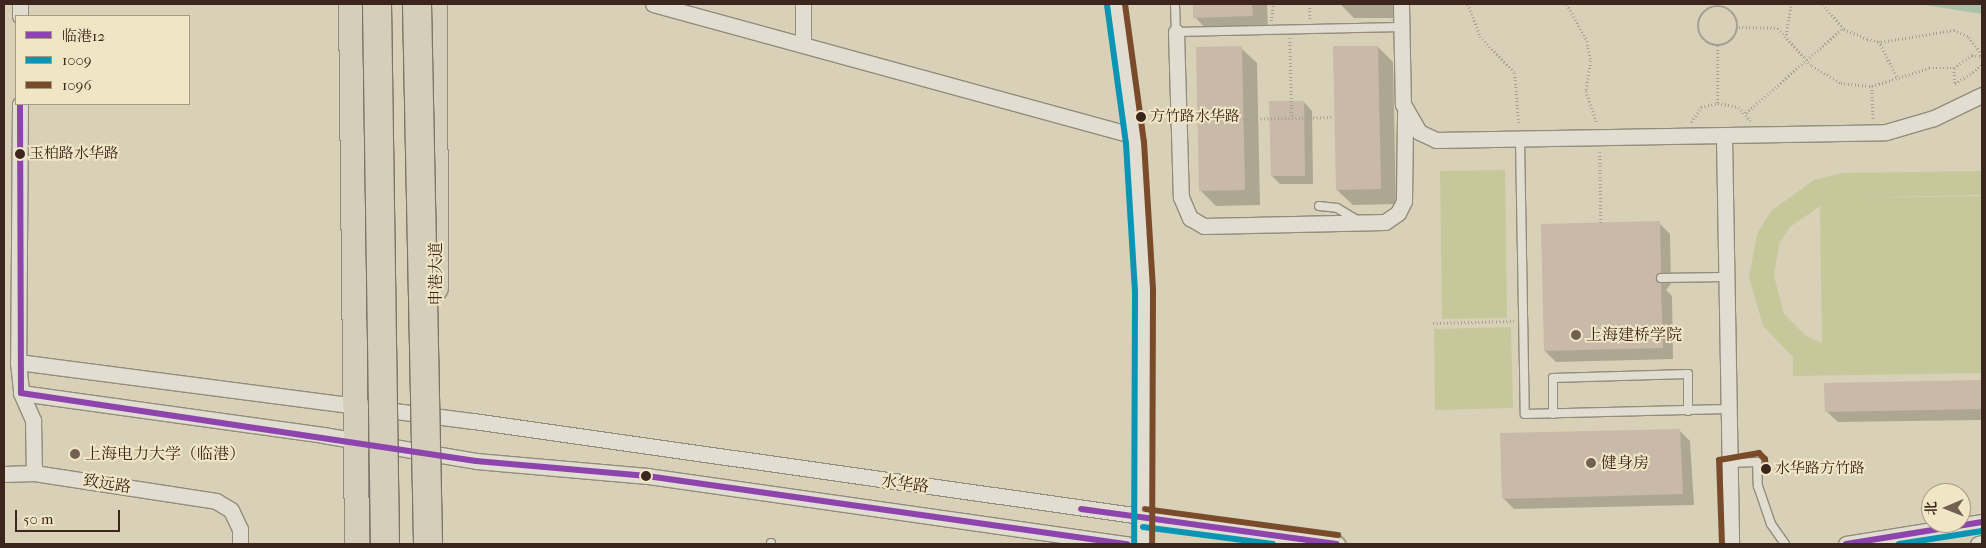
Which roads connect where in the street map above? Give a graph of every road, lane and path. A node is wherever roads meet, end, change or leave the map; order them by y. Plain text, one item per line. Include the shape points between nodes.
1 (351, 4) edge
2 (377, 4) edge
3 (417, 4) edge
4 (435, 4) edge
5 (653, 4) edge
6 (803, 4) edge
7 (1116, 4) edge
8 (1175, 4) edge
9 (1273, 4) edge
10 (1310, 4) edge
11 (1401, 4) edge
12 (1468, 4) edge
13 (1567, 4) edge
14 (1791, 4) edge
15 (1823, 4) edge
16 (1719, 5) edge
17 (1401, 27) junction
18 (1739, 27) junction
19 (1844, 28) junction
20 (1290, 29) junction
21 (1310, 29) junction
22 (1271, 30) junction
23 (1176, 32) junction
24 (1786, 34) junction
25 (1879, 41) junction
26 (803, 44) junction
27 (1718, 46) junction
28 (1982, 56) edge
29 (1806, 60) junction
30 (1982, 65) edge
31 (1954, 68) junction
32 (1898, 77) junction
33 (1872, 86) junction
34 (1982, 95) edge
35 (1718, 103) junction
36 (20, 105) edge
37 (1405, 113) junction
38 (1746, 113) junction
39 (1334, 117) dead end
40 (1292, 118) junction
41 (1243, 119) dead end
42 (1873, 121) dead end
43 (1752, 123) dead end
44 (1691, 124) dead end
45 (1135, 136) junction
46 (1724, 136) junction
47 (1520, 140) junction
48 (1599, 145) junction
49 (1319, 206) dead end
50 (1360, 222) junction
51 (1601, 222) dead end
52 (1725, 277) junction
53 (1661, 278) dead end
54 (1523, 321) junction
55 (1432, 323) dead end
56 (18, 362) junction
57 (21, 393) junction
58 (355, 405) junction
59 (1727, 410) junction
60 (1688, 411) junction
61 (1553, 414) junction
62 (436, 416) junction
63 (355, 440) junction
64 (438, 455) junction
65 (1727, 464) junction
66 (34, 473) junction
67 (4, 474) edge
68 (1144, 518) junction
69 (1982, 522) edge
70 (1982, 543) edge
71 (240, 544) edge
72 (357, 544) edge
73 (385, 544) edge
74 (428, 544) edge
75 (440, 544) edge
76 (1127, 544) edge
77 (1143, 544) edge
78 (1338, 544) edge
79 (1731, 544) edge
80 (1785, 544) edge
81 (1846, 544) edge
82 (1978, 544) edge

1 - 58 main road
2 - 73 highway, bridge
3 - 74 highway, bridge
4 - 62 main road, 申港大道
5 - 26 street
6 - 26 street
7 - 45 street
8 - 23 lane
9 - 22 path
10 - 21 path
11 - 17 street
12 - 47 path via 1480,36 1515,74
13 - 48 path via 1589,51 1586,91 1597,117
14 - 24 path
15 - 19 path
16 - 18 path via 1735,15
16 - 27 path via 1702,15 1698,27 1703,40
17 - 21 lane
17 - 37 street
18 - 24 path via 1778,28
18 - 27 path via 1733,40
19 - 25 path
19 - 29 path
20 - 21 lane
20 - 22 lane
20 - 40 path
22 - 23 lane
23 - 50 street via 1181,197 1190,218 1204,226
24 - 29 path
25 - 28 path via 1954,30 1969,37
25 - 32 path
26 - 45 street
27 - 35 path
28 - 31 path via 1972,55
29 - 33 path via 1841,84
29 - 38 path
30 - 31 path via 1955,84
31 - 32 path via 1929,68
32 - 33 path
33 - 42 path
34 - 46 street via 1934,118 1886,132
35 - 38 path
35 - 44 path via 1701,107
36 - 56 street
37 - 47 street via 1419,132 1436,140
37 - 50 street via 1404,201 1398,213 1385,222
38 - 43 path
39 - 40 path
40 - 41 path
45 - 68 street via 1144,292
46 - 48 street
46 - 52 street
47 - 48 street
47 - 54 lane
48 - 51 path
49 - 50 lane via 1337,208
52 - 53 lane
52 - 59 street
54 - 55 path
54 - 61 lane via 1525,414
56 - 57 street
56 - 58 street, 水华路
57 - 63 street, 水华路
57 - 66 street via 32,420
58 - 62 street, 水华路
58 - 63 main road
59 - 60 lane
59 - 65 street
60 - 61 lane
60 - 61 lane via 1688,374 1553,378
62 - 64 main road, 申港大道
62 - 68 street, 水华路
63 - 64 street, 水华路
63 - 72 main road
64 - 75 main road, 申港大道
64 - 76 street, 水华路 via 647,476
65 - 79 street
65 - 80 lane via 1757,462 1758,486 1770,524
66 - 67 street, 致远路
66 - 71 street, 致远路 via 216,501 231,510 240,528
68 - 77 street
68 - 78 street, 水华路
69 - 81 street
70 - 82 street

